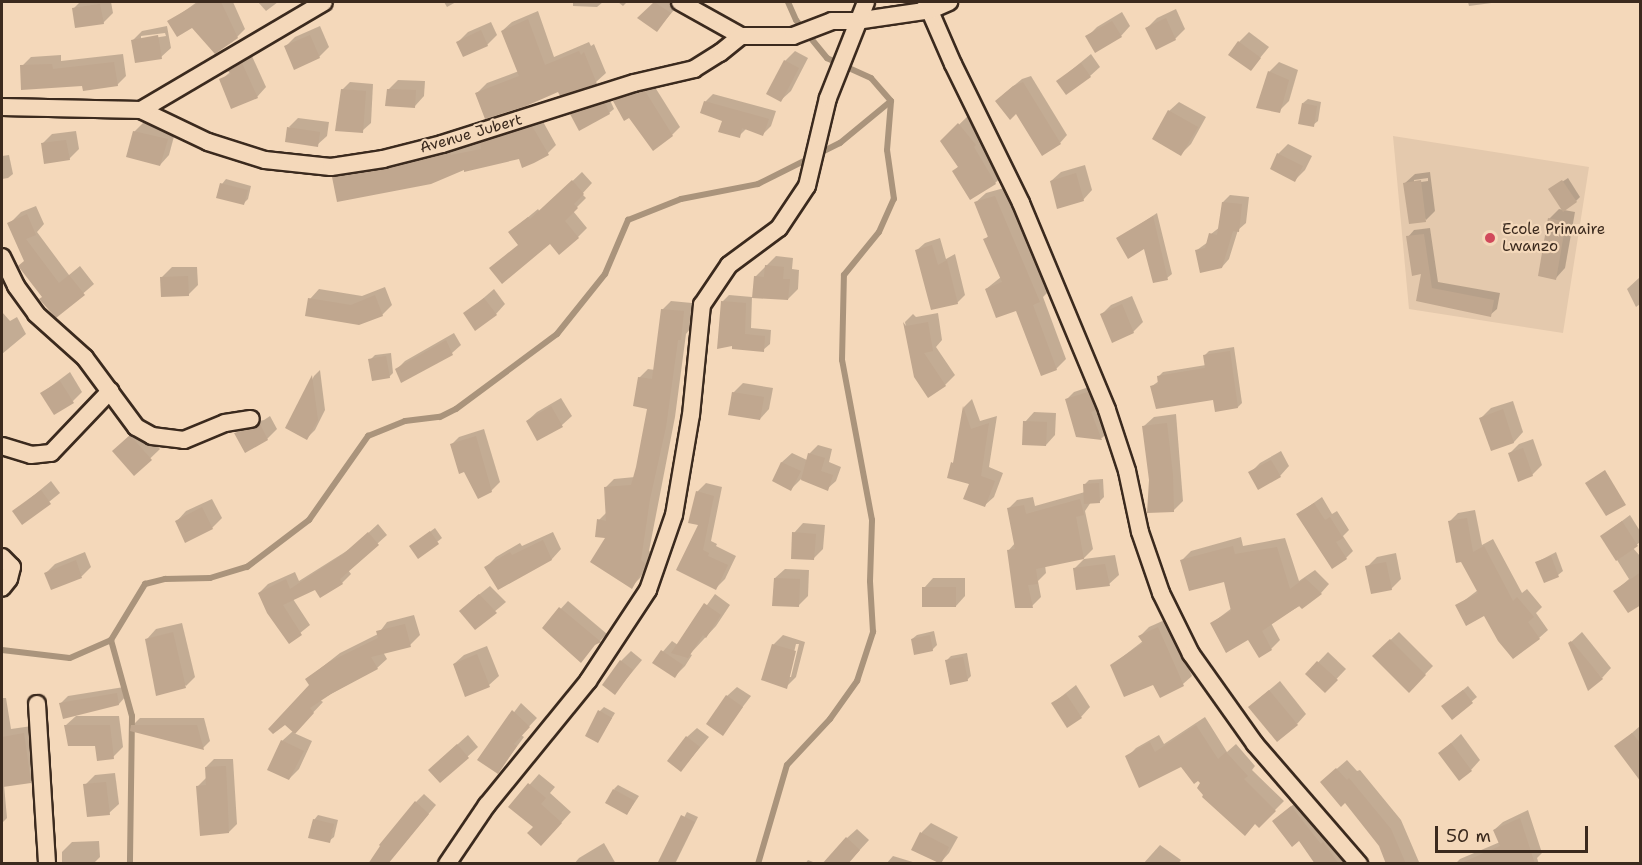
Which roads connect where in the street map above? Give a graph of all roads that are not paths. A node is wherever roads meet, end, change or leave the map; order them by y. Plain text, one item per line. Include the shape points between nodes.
1 (324, 2) edge
2 (680, 2) edge
3 (866, 2) edge
4 (949, 2) edge
5 (928, 6) edge
6 (856, 21) junction
7 (741, 36) junction
8 (2, 107) edge
9 (141, 110) junction
10 (2, 257) edge
11 (110, 391) junction
12 (251, 419) dead end
13 (2, 446) edge
14 (2, 557) edge
15 (2, 588) edge
16 (37, 704) dead end
17 (47, 864) edge
18 (447, 864) edge
19 (1359, 864) edge

1 - 9 street
2 - 7 street
3 - 6 street
4 - 5 street
5 - 6 street
5 - 19 street via 952,64 1021,203 1107,410 1161,593 1191,654 1255,744
6 - 7 street via 832,21 793,36
6 - 18 street via 828,98 807,186 779,228 729,266 702,305 691,416 674,515 648,590 588,681 487,805
7 - 9 street, Avenue Jubert via 694,69 634,83 442,144 331,167 265,160 208,142
8 - 9 street, Avenue Jubert
10 - 11 street via 36,314 86,358
11 - 12 street via 136,427 152,436 184,440 225,423
11 - 13 street via 51,453 31,455
14 - 15 street via 12,567
16 - 17 street

